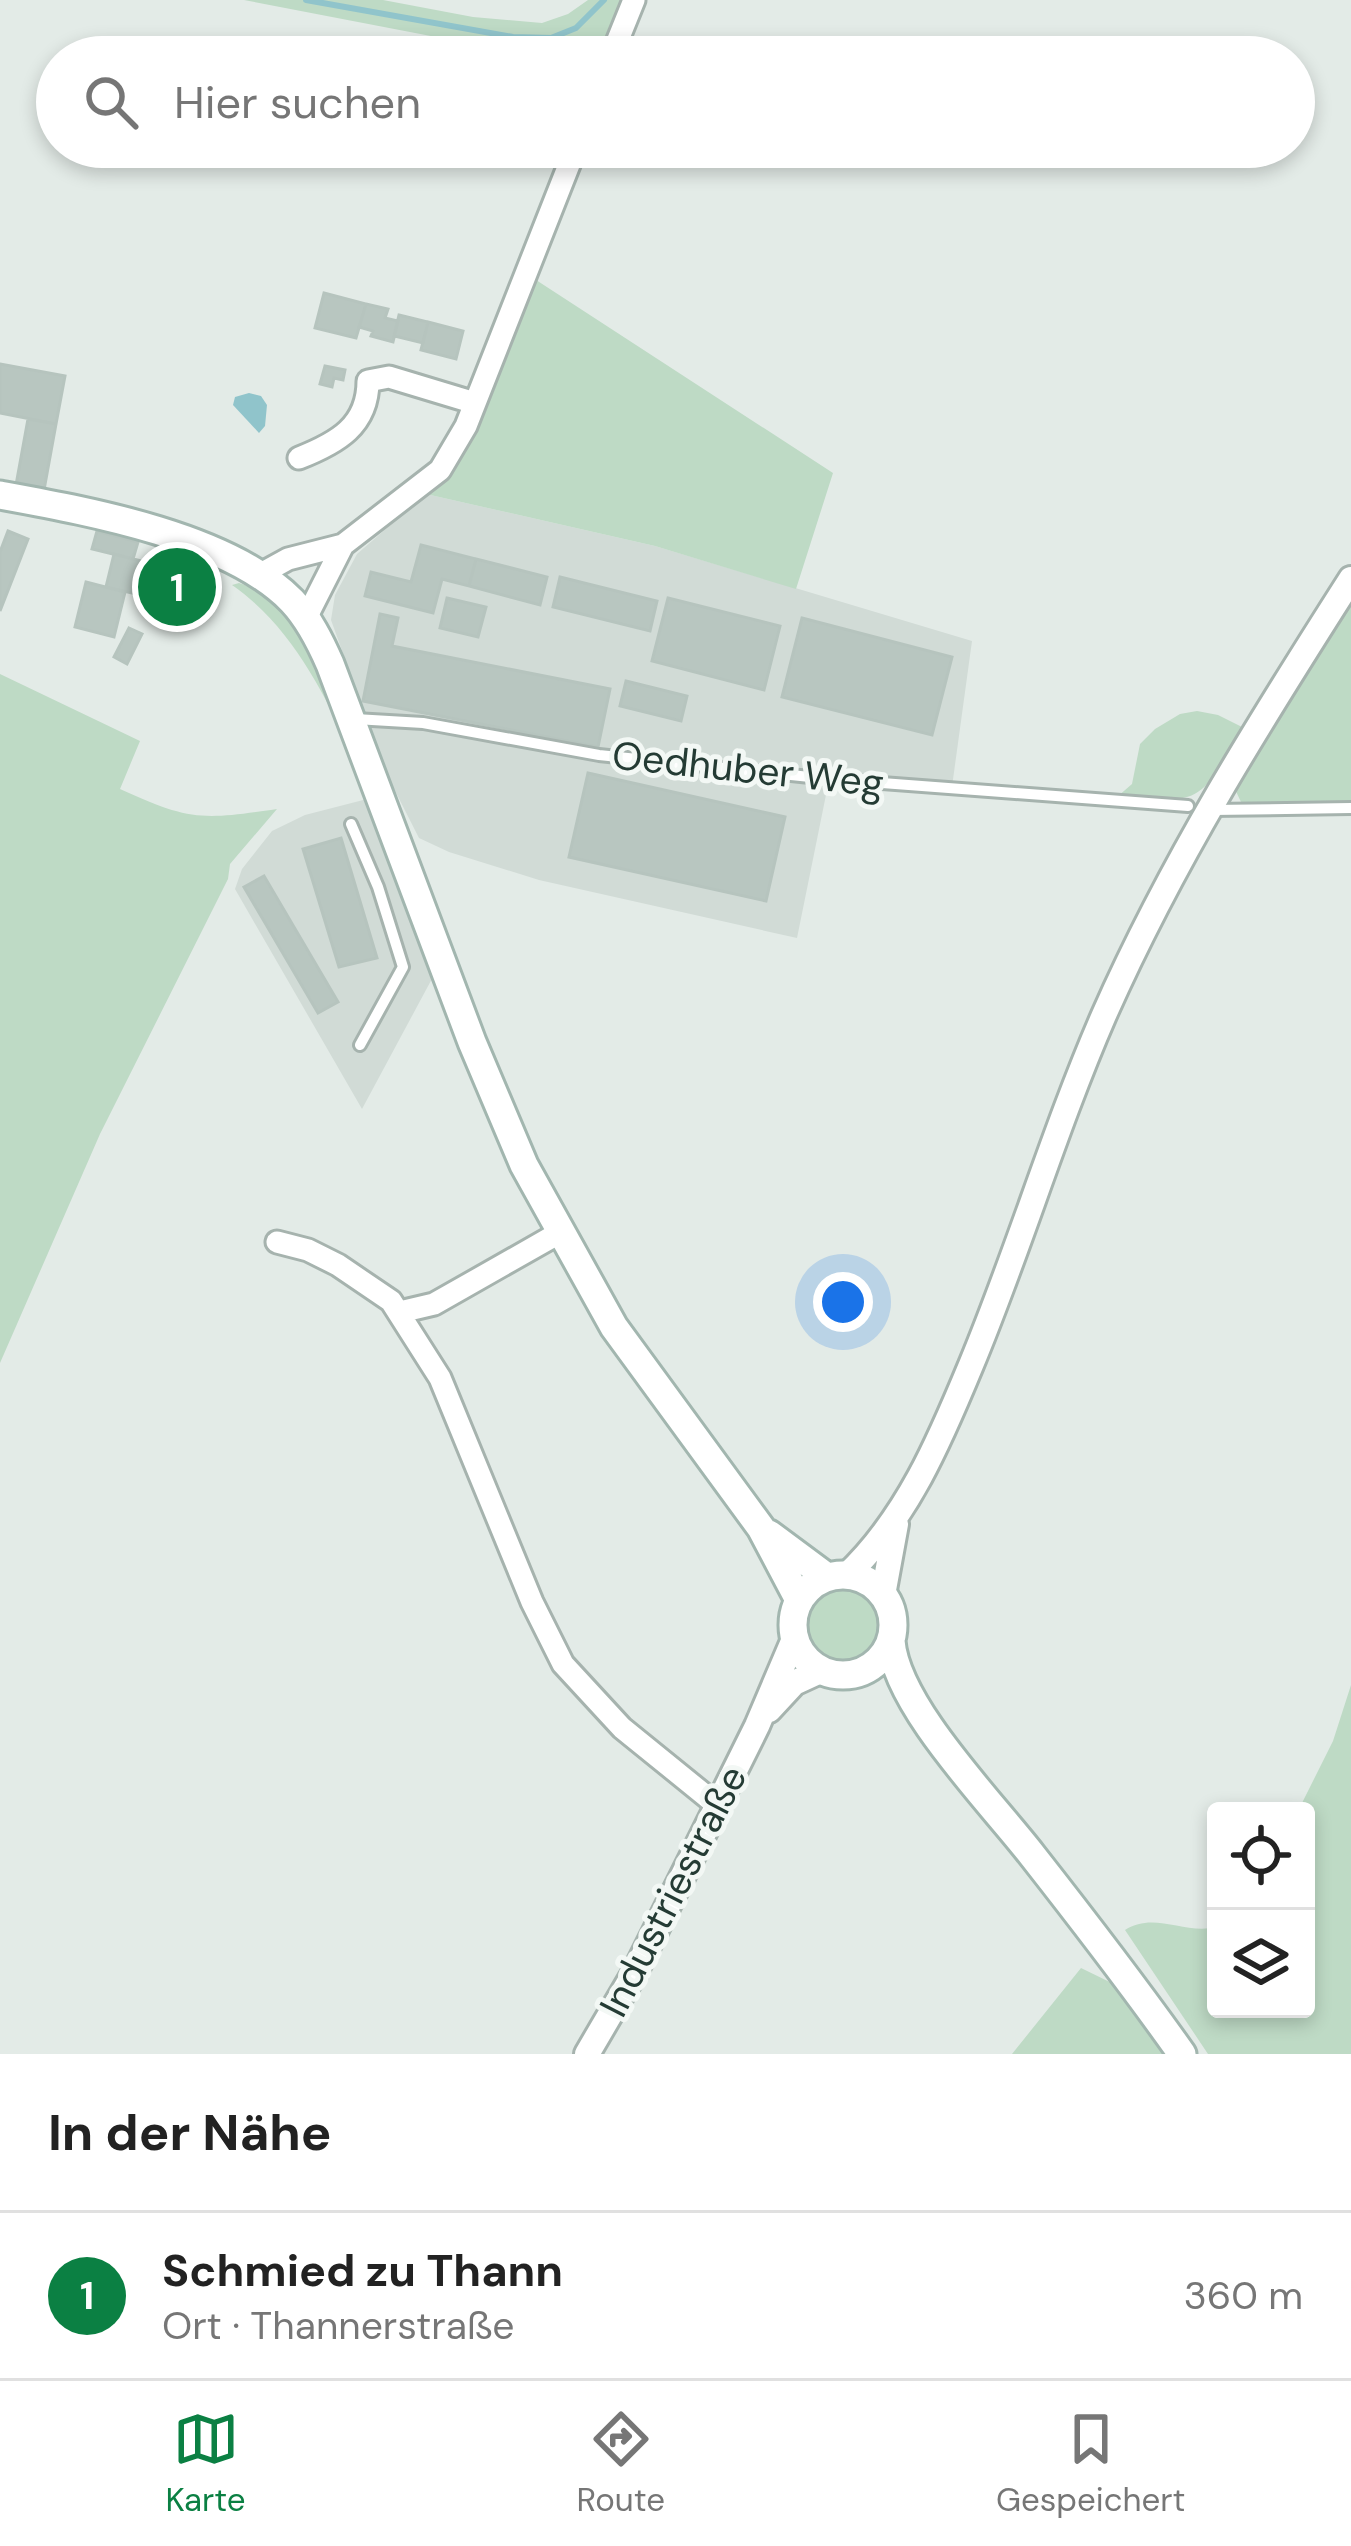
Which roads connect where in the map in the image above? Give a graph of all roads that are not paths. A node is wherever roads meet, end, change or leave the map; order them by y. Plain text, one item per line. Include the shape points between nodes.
1 (634, 0) edge
2 (619, 36) edge
3 (568, 168) edge
4 (475, 403) junction
5 (299, 458) dead end
6 (0, 495) edge
7 (343, 545) junction
8 (259, 575) junction
9 (1351, 579) edge
10 (306, 618) junction
11 (351, 719) junction
12 (1198, 807) junction
13 (1351, 808) edge
14 (351, 824) dead end
15 (409, 876) junction
16 (378, 887) junction
17 (360, 1045) dead end
18 (559, 1233) junction
19 (277, 1242) dead end
20 (400, 1312) junction
21 (898, 1516) junction
22 (761, 1528) junction
23 (837, 1576) junction
24 (883, 1594) junction
25 (799, 1600) junction
26 (794, 1640) junction
27 (891, 1641) junction
28 (820, 1671) junction
29 (857, 1674) junction
30 (757, 1726) junction
31 (940, 1741) junction
32 (718, 1805) junction
33 (587, 2054) edge
34 (1182, 2054) edge

1 - 2 street
3 - 4 street
4 - 5 street via 389,377 368,382 368,405 355,424
4 - 7 street via 440,470
6 - 8 main road via 201,546
7 - 8 street
7 - 10 street
8 - 10 main road
9 - 12 street
10 - 11 main road
11 - 12 lane, Oedhuber Weg via 423,723 599,755
11 - 15 main road
12 - 13 lane, Oedhuber Weg
12 - 21 street via 1105,1013 956,1402
14 - 16 lane
15 - 16 lane
15 - 18 main road via 505,1123
16 - 17 lane via 403,967
18 - 20 street via 434,1304
18 - 22 main road via 647,1376
19 - 20 street via 352,1273
20 - 32 street via 449,1400 563,1664 622,1727
21 - 23 street
21 - 24 street
22 - 23 main road
22 - 25 main road
23 - 24 main road
23 - 25 main road
24 - 27 main road
25 - 26 main road
26 - 28 main road
26 - 30 street, Industriestraße
27 - 29 main road
27 - 31 main road via 892,1658
28 - 29 main road
28 - 30 street, Industriestraße via 794,1683
29 - 31 main road via 889,1690
30 - 32 street, Industriestraße
31 - 34 main road
32 - 33 street, Industriestraße

